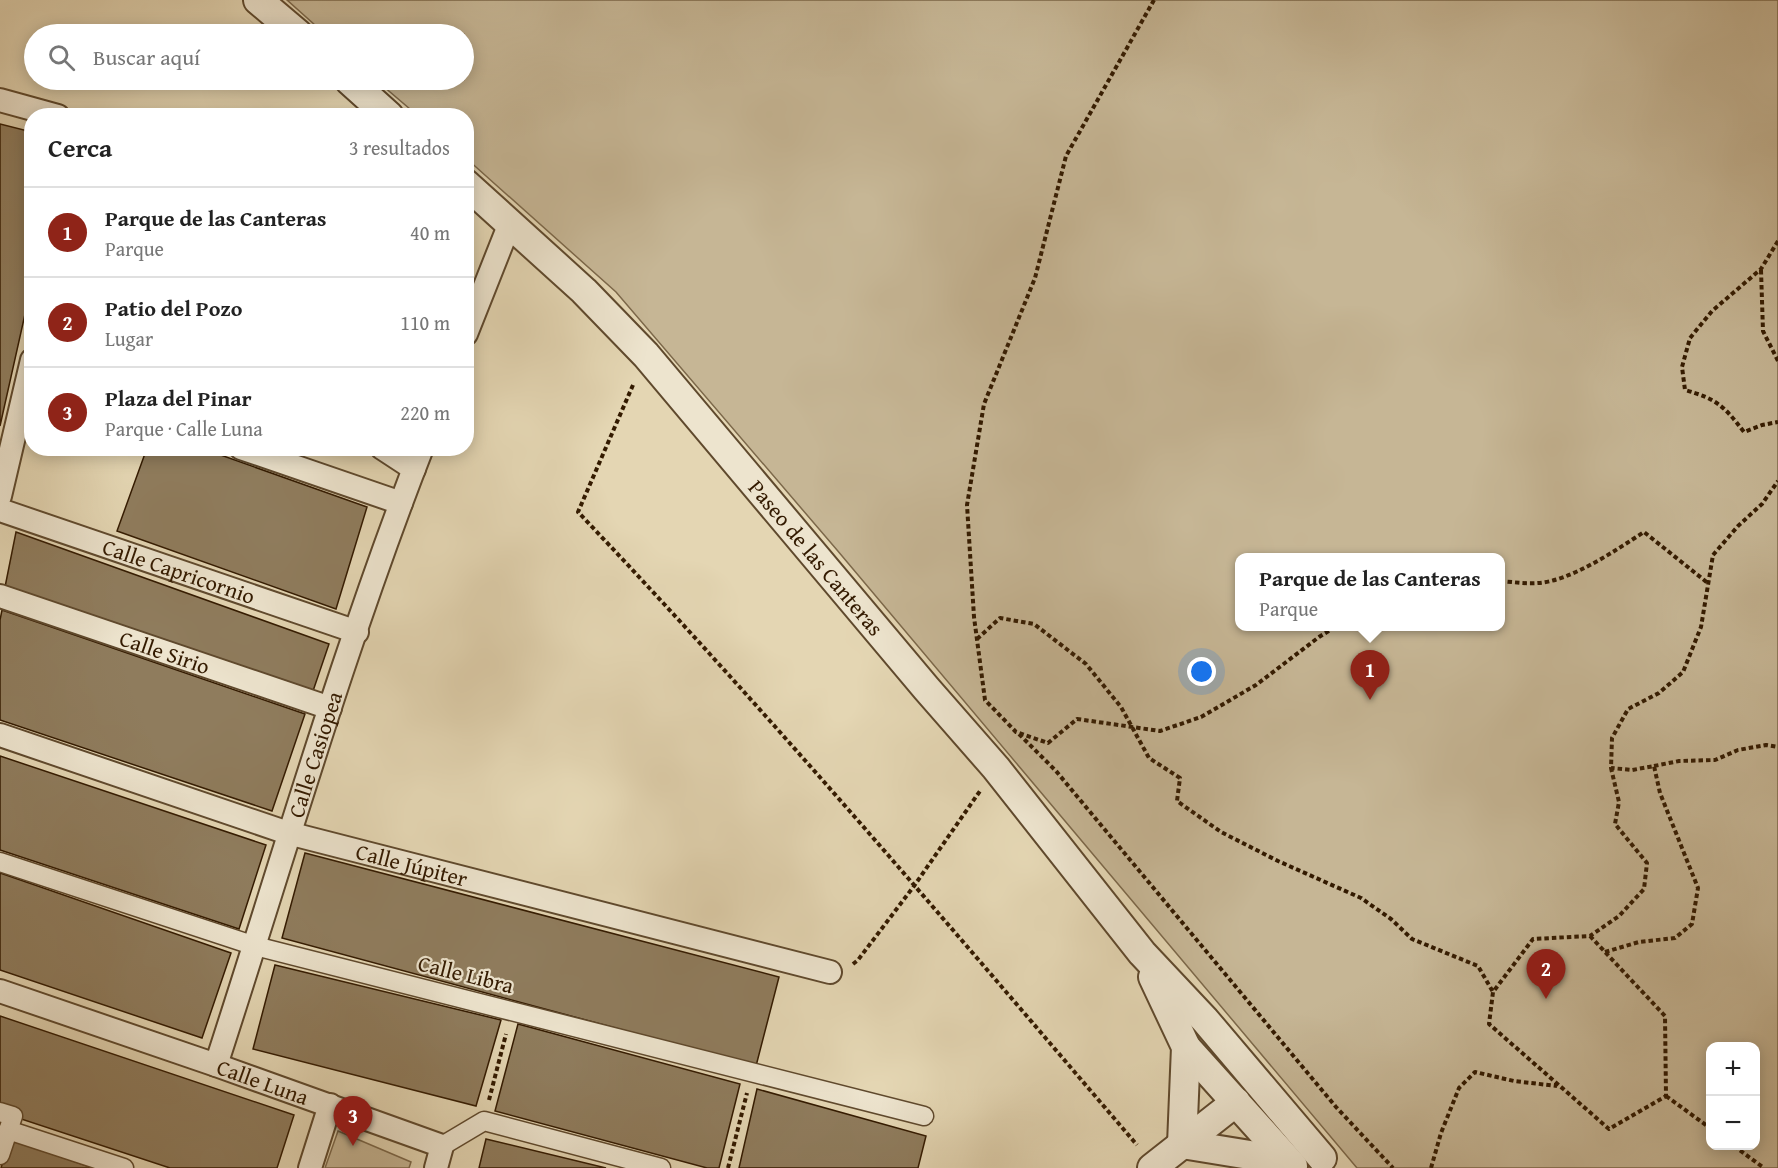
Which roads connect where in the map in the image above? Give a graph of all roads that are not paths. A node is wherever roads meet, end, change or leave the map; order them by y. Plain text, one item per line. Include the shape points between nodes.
1 (258, 0) edge
2 (286, 24) edge
3 (360, 90) edge
4 (0, 100) edge
5 (29, 108) edge
6 (380, 108) edge
7 (474, 191) edge
8 (510, 223) junction
9 (474, 314) edge
10 (24, 394) edge
11 (265, 456) edge
12 (394, 456) edge
13 (419, 456) edge
14 (414, 470) junction
15 (0, 496) edge
16 (401, 503) junction
17 (0, 510) edge
18 (0, 596) edge
19 (357, 632) junction
20 (330, 708) junction
21 (0, 735) edge
22 (288, 833) junction
23 (0, 862) edge
24 (255, 946) junction
25 (1142, 953) junction
26 (830, 972) road end
27 (0, 991) edge
28 (1205, 1020) junction
29 (1186, 1047) junction
30 (216, 1065) junction
31 (1236, 1102) junction
32 (330, 1105) junction
33 (0, 1112) edge
34 (924, 1116) dead end
35 (8, 1130) junction
36 (1182, 1144) junction
37 (442, 1146) junction
38 (0, 1155) edge
39 (1327, 1163) edge
40 (1291, 1165) edge
41 (1155, 1167) edge
42 (124, 1168) edge
43 (310, 1168) edge
44 (436, 1168) edge
45 (661, 1168) edge

1 - 2 street
3 - 6 street
4 - 5 street
7 - 8 street, Paseo de las Canteras
8 - 9 street
8 - 25 street, Paseo de las Canteras via 646,355 996,768
10 - 15 street
11 - 16 street
12 - 14 street
13 - 14 street, Calle Casiopea
14 - 16 street, Calle Casiopea
16 - 19 street, Calle Casiopea
17 - 19 street, Calle Capricornio
18 - 20 street, Calle Sirio
19 - 20 street, Calle Casiopea
20 - 22 street, Calle Casiopea
21 - 22 street, Calle Júpiter
22 - 24 street, Calle Casiopea
22 - 26 street, Calle Júpiter
23 - 24 street, Calle Libra
24 - 30 street, Calle Casiopea
24 - 34 street, Calle Libra
25 - 28 street
25 - 29 street
27 - 30 street, Calle Luna
28 - 31 street via 1232,1075
28 - 39 street
29 - 31 street
29 - 36 street
30 - 32 street, Calle Luna
31 - 36 street
31 - 39 street via 1265,1113
31 - 40 street
32 - 37 street, Calle Luna
32 - 43 street
33 - 35 street via 13,1116
35 - 38 street
35 - 42 street
36 - 40 street
36 - 41 street
37 - 44 street
37 - 45 street via 484,1121

